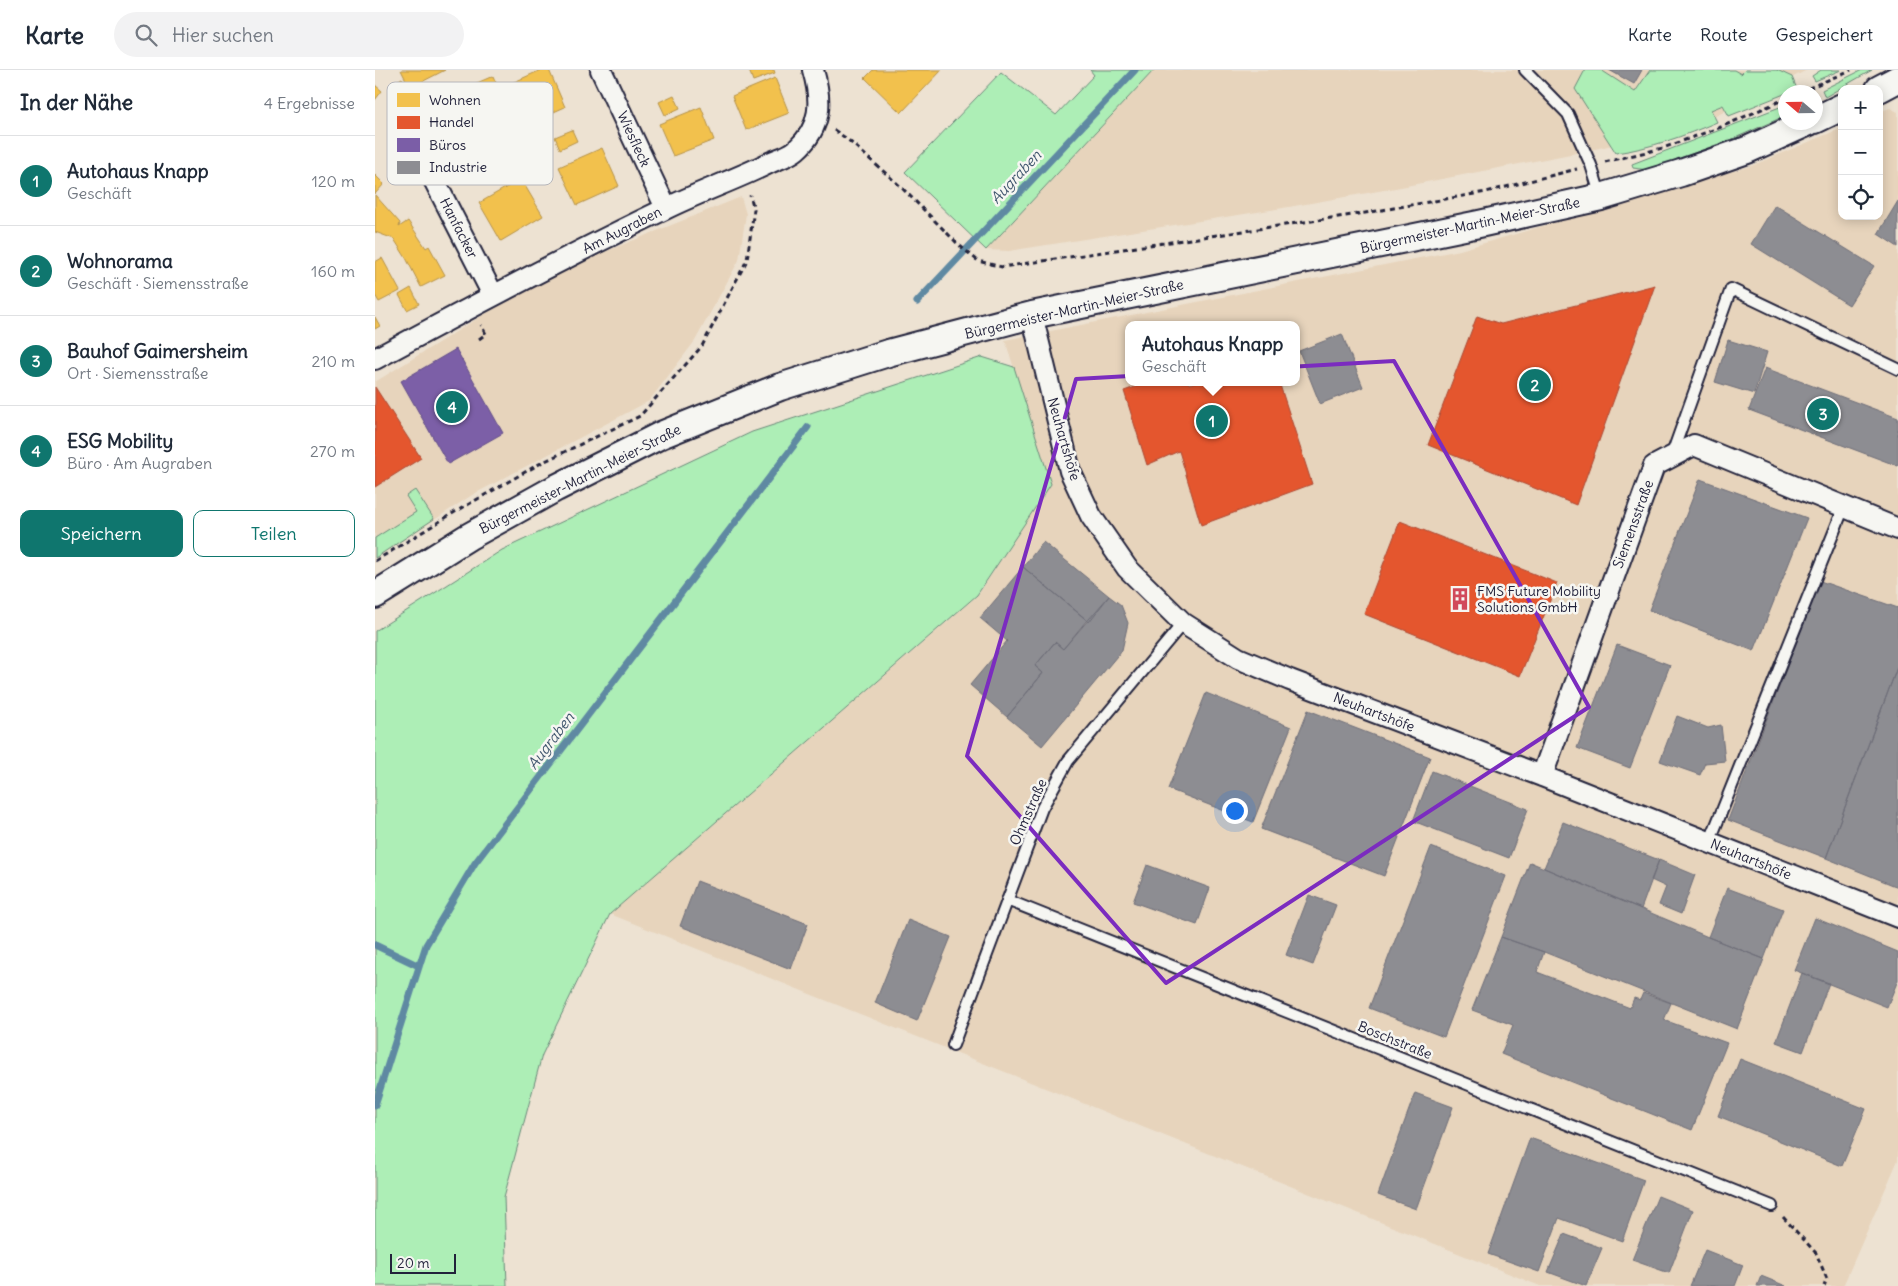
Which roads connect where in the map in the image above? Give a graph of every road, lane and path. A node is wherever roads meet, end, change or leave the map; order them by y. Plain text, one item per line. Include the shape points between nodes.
1 (601, 70) edge
2 (813, 70) edge
3 (1525, 70) edge
4 (1851, 70) edge
5 (1816, 85) edge
6 (1778, 102) edge
7 (1838, 109) edge
8 (1823, 116) edge
9 (816, 124) junction
10 (1791, 130) edge
11 (1591, 166) junction
12 (745, 175) junction
13 (437, 185) edge
14 (1601, 198) junction
15 (666, 208) junction
16 (493, 295) junction
17 (1032, 315) junction
18 (375, 360) edge
19 (1898, 369) edge
20 (1671, 458) junction
21 (1844, 507) junction
22 (1898, 529) edge
23 (375, 561) edge
24 (375, 595) edge
25 (1183, 623) junction
26 (1542, 776) junction
27 (1709, 842) junction
28 (1007, 900) junction
29 (1898, 917) edge
30 (953, 1044) dead end
31 (1773, 1206) joint
32 (1825, 1286) edge

1 - 15 street, Wiesfleck
2 - 9 street, Am Augraben via 819,91
3 - 11 lane via 1568,114
4 - 5 path
6 - 11 path via 1663,148
7 - 8 street
9 - 11 path via 835,130 847,139 978,261 1002,267 1365,213 1486,192
9 - 12 street, Am Augraben via 795,151
10 - 14 street, Bürgermeister-Martin-Meier-Straße via 1681,174
11 - 14 lane
12 - 15 street, Am Augraben
12 - 23 path via 754,209 747,260 701,346 640,416 541,463
13 - 16 street, Hanfacker
14 - 17 street, Bürgermeister-Martin-Meier-Straße
15 - 16 street, Am Augraben
16 - 18 street, Am Augraben
17 - 24 street, Bürgermeister-Martin-Meier-Straße via 780,387 661,435 468,537
17 - 25 street, Neuhartshöfe via 1070,471 1091,516 1127,568
19 - 20 lane via 1731,289
20 - 21 street, Siemensstraße via 1694,445
20 - 26 street, Siemensstraße via 1654,466
21 - 22 street, Siemensstraße
21 - 27 lane
25 - 26 street, Neuhartshöfe via 1238,658 1289,680
25 - 28 lane, Ohmstraße via 1068,761 1042,808
26 - 27 street, Neuhartshöfe
27 - 29 street, Neuhartshöfe
28 - 30 lane, Ohmstraße
28 - 31 lane, Boschstraße
31 - 32 path via 1816,1253 1827,1279

